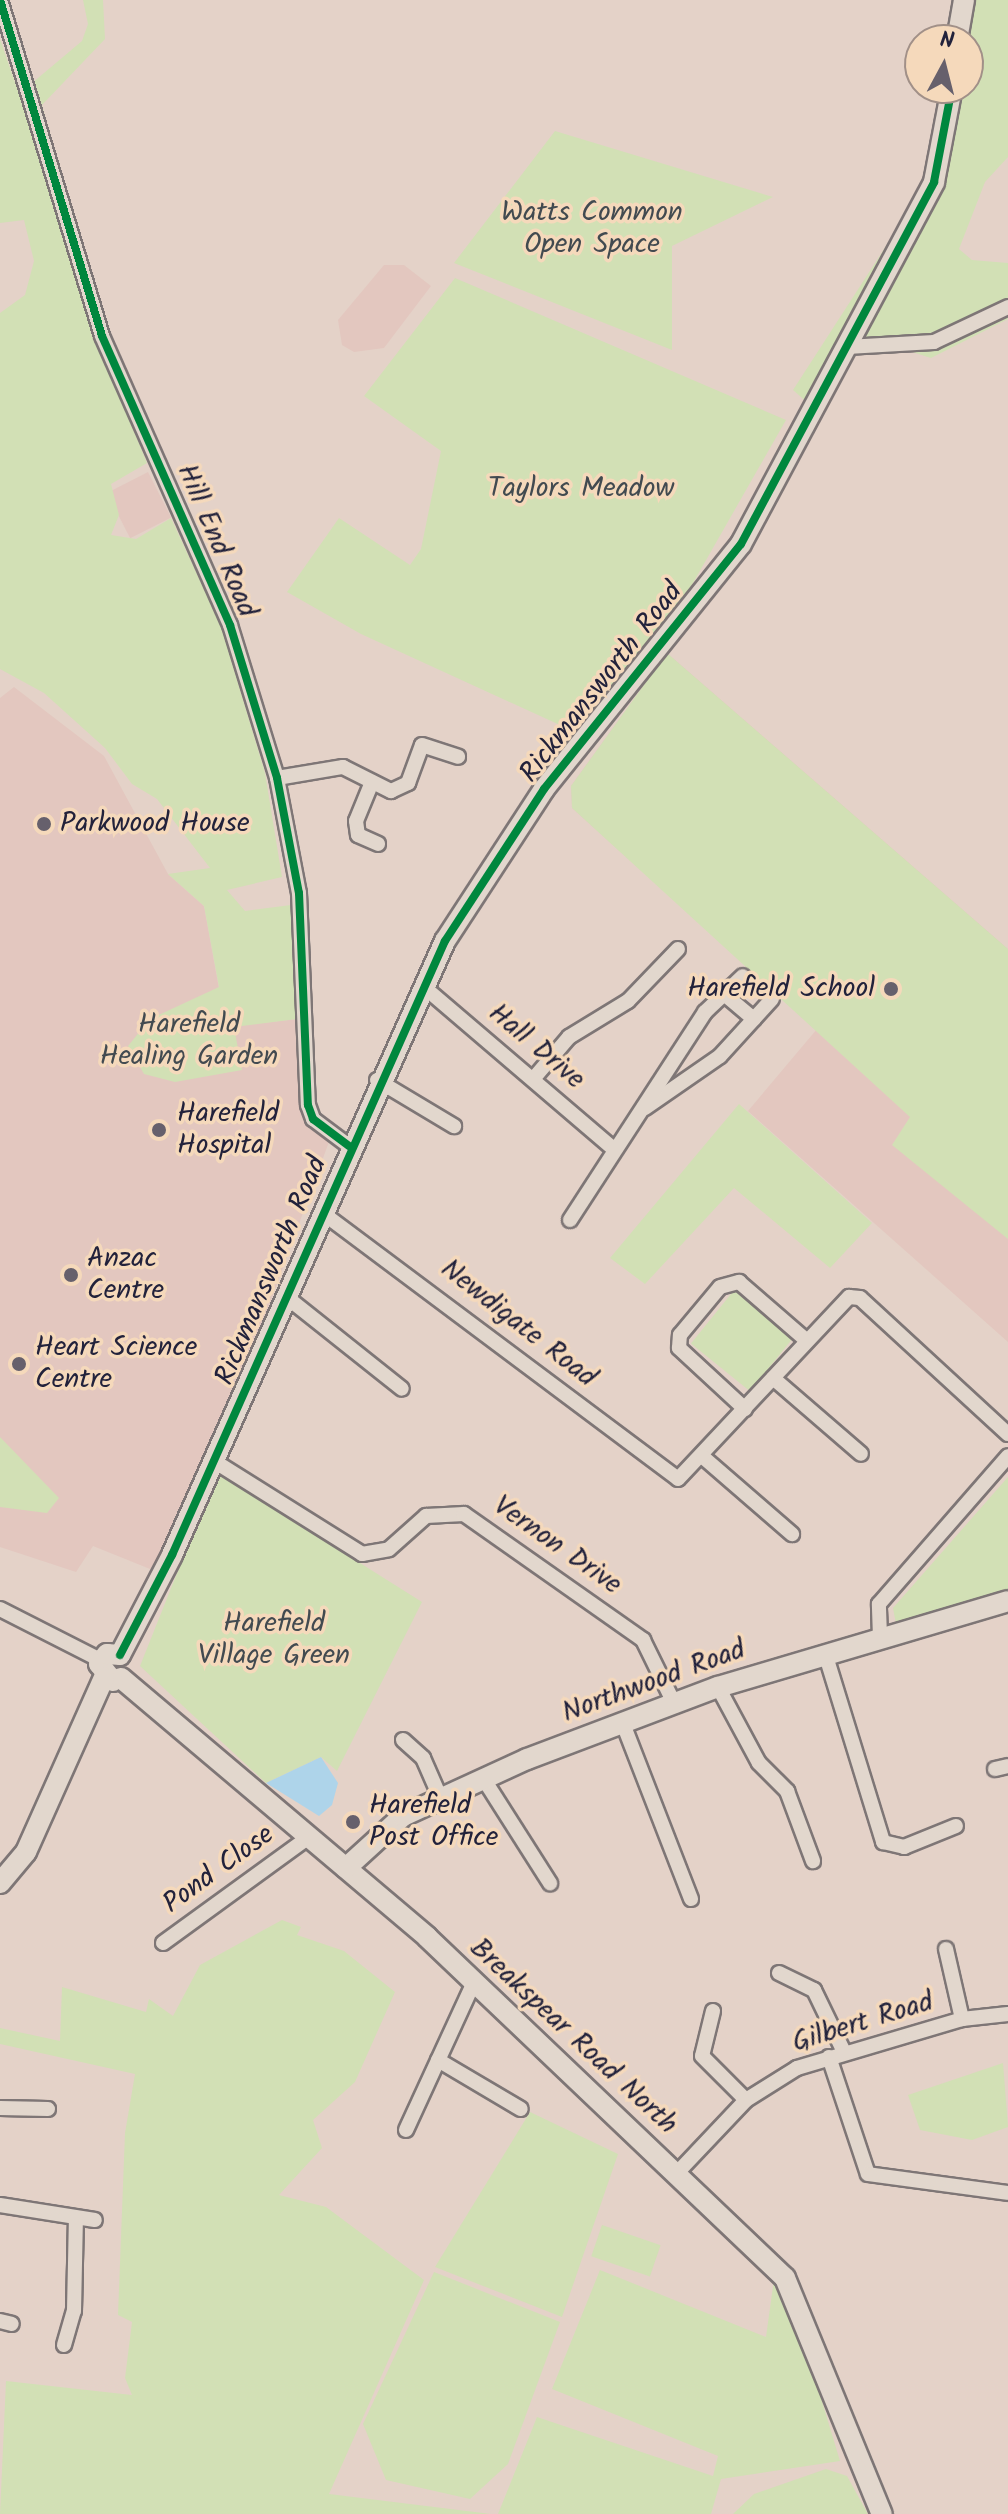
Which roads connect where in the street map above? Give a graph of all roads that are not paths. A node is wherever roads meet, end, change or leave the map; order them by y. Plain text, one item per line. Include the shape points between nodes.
1 (0, 0) edge
2 (964, 0) edge
3 (960, 24) edge
4 (949, 104) edge
5 (1008, 307) edge
6 (847, 347) junction
7 (458, 757) dead end
8 (277, 778) junction
9 (372, 782) junction
10 (378, 844) dead end
11 (678, 949) dead end
12 (743, 976) dead end
13 (424, 987) junction
14 (724, 994) junction
15 (772, 999) dead end
16 (754, 1019) junction
17 (534, 1078) junction
18 (377, 1080) junction
19 (638, 1113) junction
20 (454, 1126) dead end
21 (349, 1146) junction
22 (614, 1149) junction
23 (324, 1214) junction
24 (570, 1220) dead end
25 (289, 1299) junction
26 (806, 1340) junction
27 (773, 1378) junction
28 (402, 1389) dead end
29 (745, 1409) junction
30 (1008, 1434) edge
31 (861, 1454) dead end
32 (1008, 1456) edge
33 (703, 1457) junction
34 (214, 1461) junction
35 (792, 1534) dead end
36 (1008, 1601) edge
37 (0, 1609) edge
38 (880, 1637) junction
39 (825, 1653) junction
40 (111, 1668) junction
41 (718, 1687) junction
42 (674, 1703) junction
43 (622, 1721) junction
44 (403, 1740) dead end
45 (483, 1778) junction
46 (440, 1797) junction
47 (956, 1826) dead end
48 (305, 1840) junction
49 (813, 1861) dead end
50 (346, 1868) junction
51 (0, 1883) edge
52 (550, 1883) dead end
53 (691, 1899) dead end
54 (163, 1943) dead end
55 (946, 1949) dead end
56 (779, 1973) dead end
57 (474, 1982) junction
58 (713, 2011) dead end
59 (1008, 2014) edge
60 (962, 2019) junction
61 (844, 2052) junction
62 (829, 2057) junction
63 (438, 2060) junction
64 (746, 2100) junction
65 (0, 2108) edge
66 (48, 2109) dead end
67 (521, 2109) dead end
68 (406, 2130) dead end
69 (677, 2173) junction
70 (1008, 2193) edge
71 (0, 2205) edge
72 (76, 2219) junction
73 (95, 2220) dead end
74 (64, 2345) dead end
75 (882, 2514) edge

1 - 8 street, Hill End Road via 102,336 230,625
2 - 3 street
4 - 6 street, Rickmansworth Road via 934,182
5 - 6 street via 934,342
6 - 13 street, Rickmansworth Road via 741,544 544,789 445,941
7 - 9 street via 422,745 408,783 391,791
8 - 9 street via 343,767
8 - 21 street, Hill End Road via 299,893 308,1105 313,1119
9 - 10 street via 356,821 358,835
11 - 17 street via 628,1001 569,1037
12 - 14 street
13 - 17 street, Hall Drive
13 - 18 street, Rickmansworth Road
14 - 16 street
14 - 19 street
15 - 16 street
16 - 19 street via 720,1056
17 - 22 street, Hall Drive
18 - 20 street
18 - 21 street, Rickmansworth Road
19 - 22 street
21 - 23 street, Rickmansworth Road
22 - 24 street
23 - 25 street, Rickmansworth Road
23 - 33 street, Newdigate Road via 678,1479
25 - 28 street
25 - 34 street, Rickmansworth Road
26 - 27 street
26 - 29 street via 739,1282 720,1287 680,1335 679,1348
26 - 30 street via 840,1302 860,1298
27 - 29 street
27 - 31 street
29 - 33 street
32 - 38 street via 879,1604
33 - 35 street
34 - 40 street, Rickmansworth Road
34 - 42 street, Vernon Drive via 362,1554 389,1549 426,1516 464,1514 643,1640
36 - 38 street, Northwood Road
37 - 40 street
38 - 39 street, Northwood Road
39 - 41 street, Northwood Road
39 - 47 street via 883,1842 904,1847
40 - 48 street, Breakspear Road North
40 - 51 street, Rickmansworth Road via 26,1852
41 - 42 street, Northwood Road
41 - 49 street via 759,1763 787,1791
42 - 43 street, Northwood Road
43 - 45 street, Northwood Road
43 - 53 street
44 - 46 street via 423,1758
45 - 46 street, Northwood Road
45 - 52 street
46 - 50 street, Northwood Road via 379,1833
48 - 50 street, Breakspear Road North
48 - 54 street, Pond Close
50 - 57 street, Breakspear Road North
55 - 60 street
56 - 61 street via 814,1990
57 - 63 street
57 - 69 street, Breakspear Road North
58 - 64 street via 702,2056
59 - 60 street, Gilbert Road
60 - 61 street, Gilbert Road
61 - 62 street, Gilbert Road
62 - 64 street, Gilbert Road
62 - 70 street via 868,2174
63 - 67 street
63 - 68 street
64 - 69 street, Gilbert Road
65 - 66 street
69 - 75 street, Breakspear Road North via 785,2278
71 - 72 street
72 - 73 street
72 - 74 street via 74,2311

